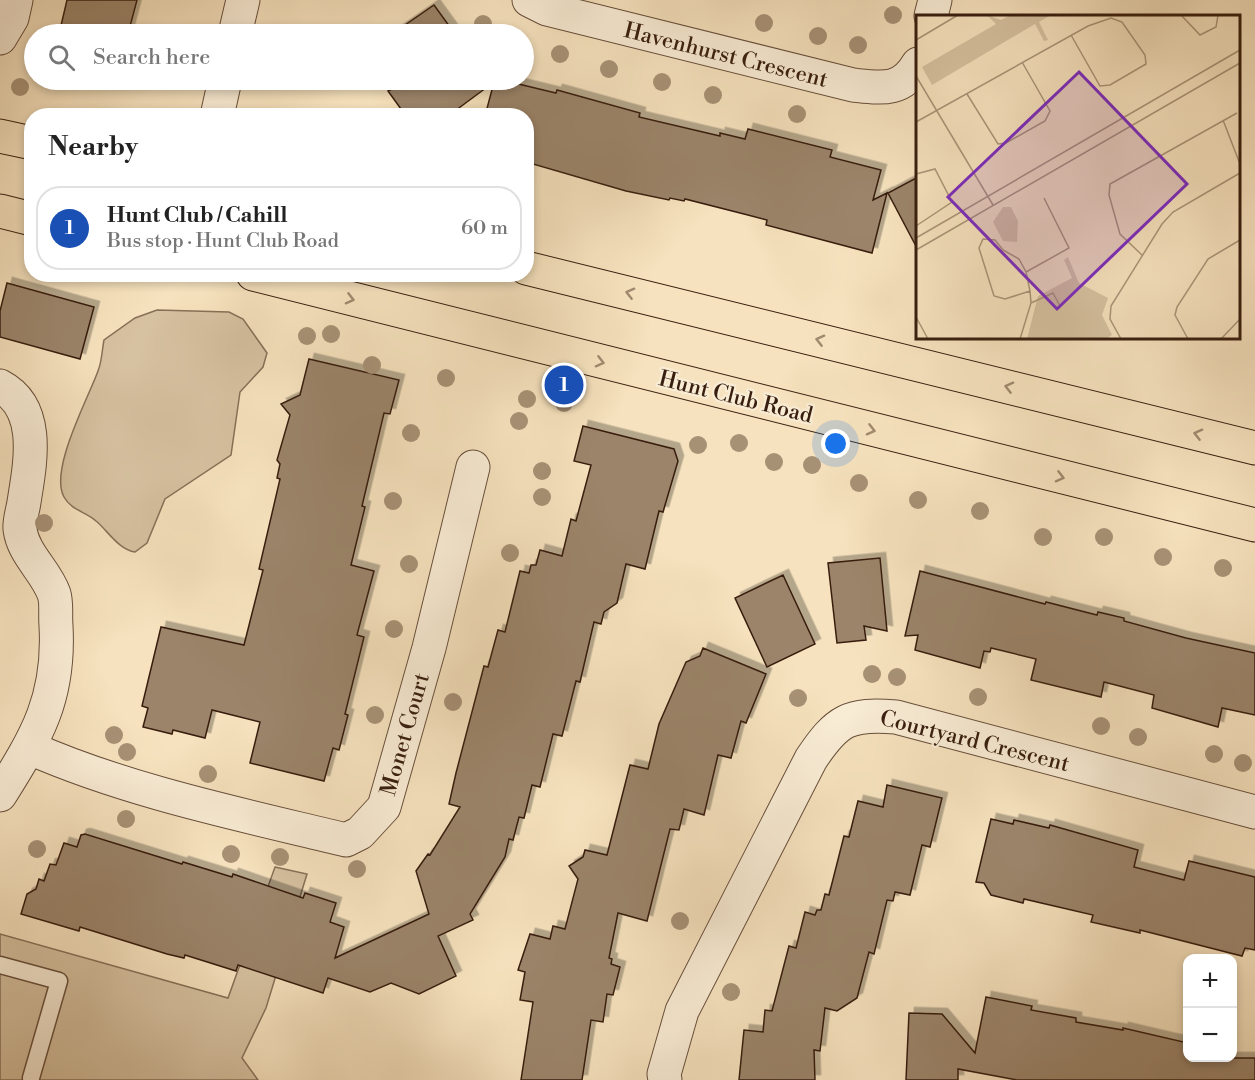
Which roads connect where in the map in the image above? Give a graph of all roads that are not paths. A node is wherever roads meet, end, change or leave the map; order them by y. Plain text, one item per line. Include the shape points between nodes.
1 (16, 0) edge
2 (243, 0) edge
3 (529, 0) edge
4 (935, 0) edge
5 (931, 15) edge
6 (237, 24) edge
7 (0, 38) edge
8 (916, 67) edge
9 (223, 90) edge
10 (219, 108) edge
11 (0, 136) edge
12 (24, 141) edge
13 (0, 211) edge
14 (24, 217) edge
15 (534, 270) edge
16 (285, 282) edge
17 (0, 386) edge
18 (1255, 448) edge
19 (473, 467) dead end
20 (1255, 525) edge
21 (30, 748) junction
22 (0, 795) edge
23 (1255, 812) edge
24 (0, 965) edge
25 (31, 1077) dead end
26 (665, 1080) edge

1 - 7 street via 12,18
2 - 6 street
3 - 8 street, Havenhurst Crescent via 547,9 853,85 885,88 909,78
4 - 5 street
9 - 10 street
11 - 12 main road
13 - 14 main road
18 -> 15 main road
16 -> 20 main road, Hunt Club Road
17 - 21 street via 25,411 31,458 20,529 29,553 54,594 57,647 52,693
19 - 21 street, Monet Court via 429,648 384,807 360,833 346,840 304,830 92,774
21 - 22 street
23 - 26 street, Courtyard Crescent via 896,717 868,715 835,726 811,759 682,1011
24 - 25 lane via 59,981

